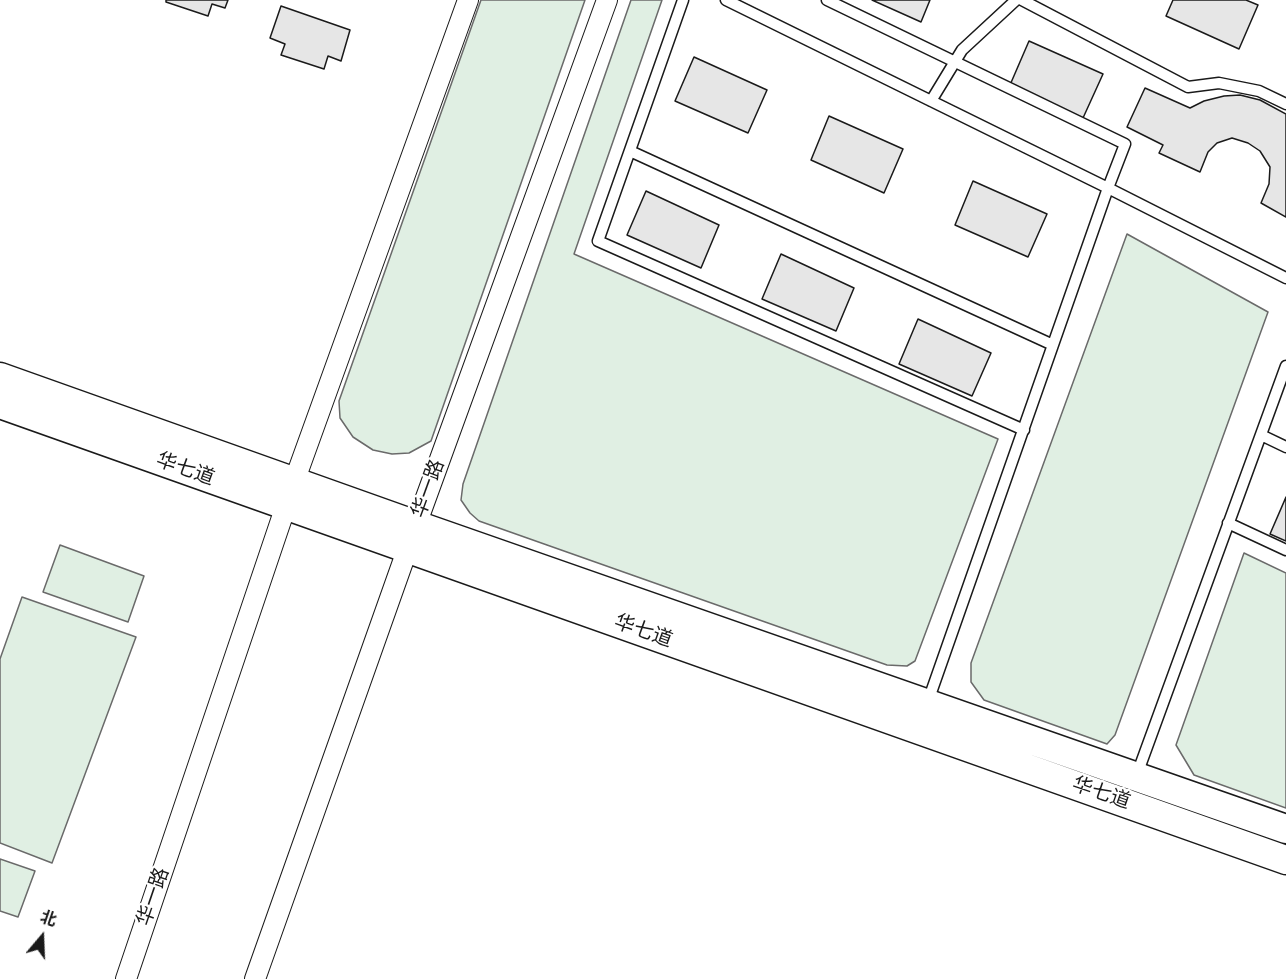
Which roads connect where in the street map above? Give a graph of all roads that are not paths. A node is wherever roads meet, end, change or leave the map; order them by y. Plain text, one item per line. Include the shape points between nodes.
1 (468, 0) edge
2 (607, 0) edge
3 (683, 0) edge
4 (726, 0) edge
5 (827, 0) edge
6 (1016, 0) edge
7 (1022, 0) edge
8 (955, 62) junction
9 (931, 101) junction
10 (1286, 104) edge
11 (630, 151) junction
12 (1108, 188) junction
13 (1286, 278) edge
14 (1053, 345) junction
15 (1286, 366) edge
16 (0, 377) edge
17 (0, 404) edge
18 (1024, 430) junction
19 (1261, 435) junction
20 (1286, 447) edge
21 (290, 494) junction
22 (1228, 523) junction
23 (412, 537) junction
24 (1286, 550) edge
25 (922, 716) junction
26 (1131, 790) junction
27 (1286, 829) edge
28 (1286, 860) edge
29 (126, 979) edge
30 (255, 979) edge

1 - 21 street, 华一路
2 - 23 street, 华一路
3 - 11 lane
4 - 9 lane
5 - 8 lane
6 - 8 lane via 962,50
7 - 10 lane via 1188,87 1219,83 1259,91
8 - 9 lane
8 - 12 lane via 1125,144
9 - 12 lane
11 - 14 lane
11 - 18 lane via 598,242
12 - 13 lane
12 - 14 lane
14 - 18 lane
15 - 19 lane
16 - 21 street, 华七道
17 - 21 street, 华七道
18 - 25 lane
19 - 20 lane
19 - 22 lane
21 - 23 street, 华七道
21 - 29 street, 华一路
22 - 24 lane
22 - 26 lane
23 - 25 street, 华七道
23 - 30 street, 华一路
25 - 26 street, 华七道
26 - 27 street, 华七道
26 - 28 street, 华七道

